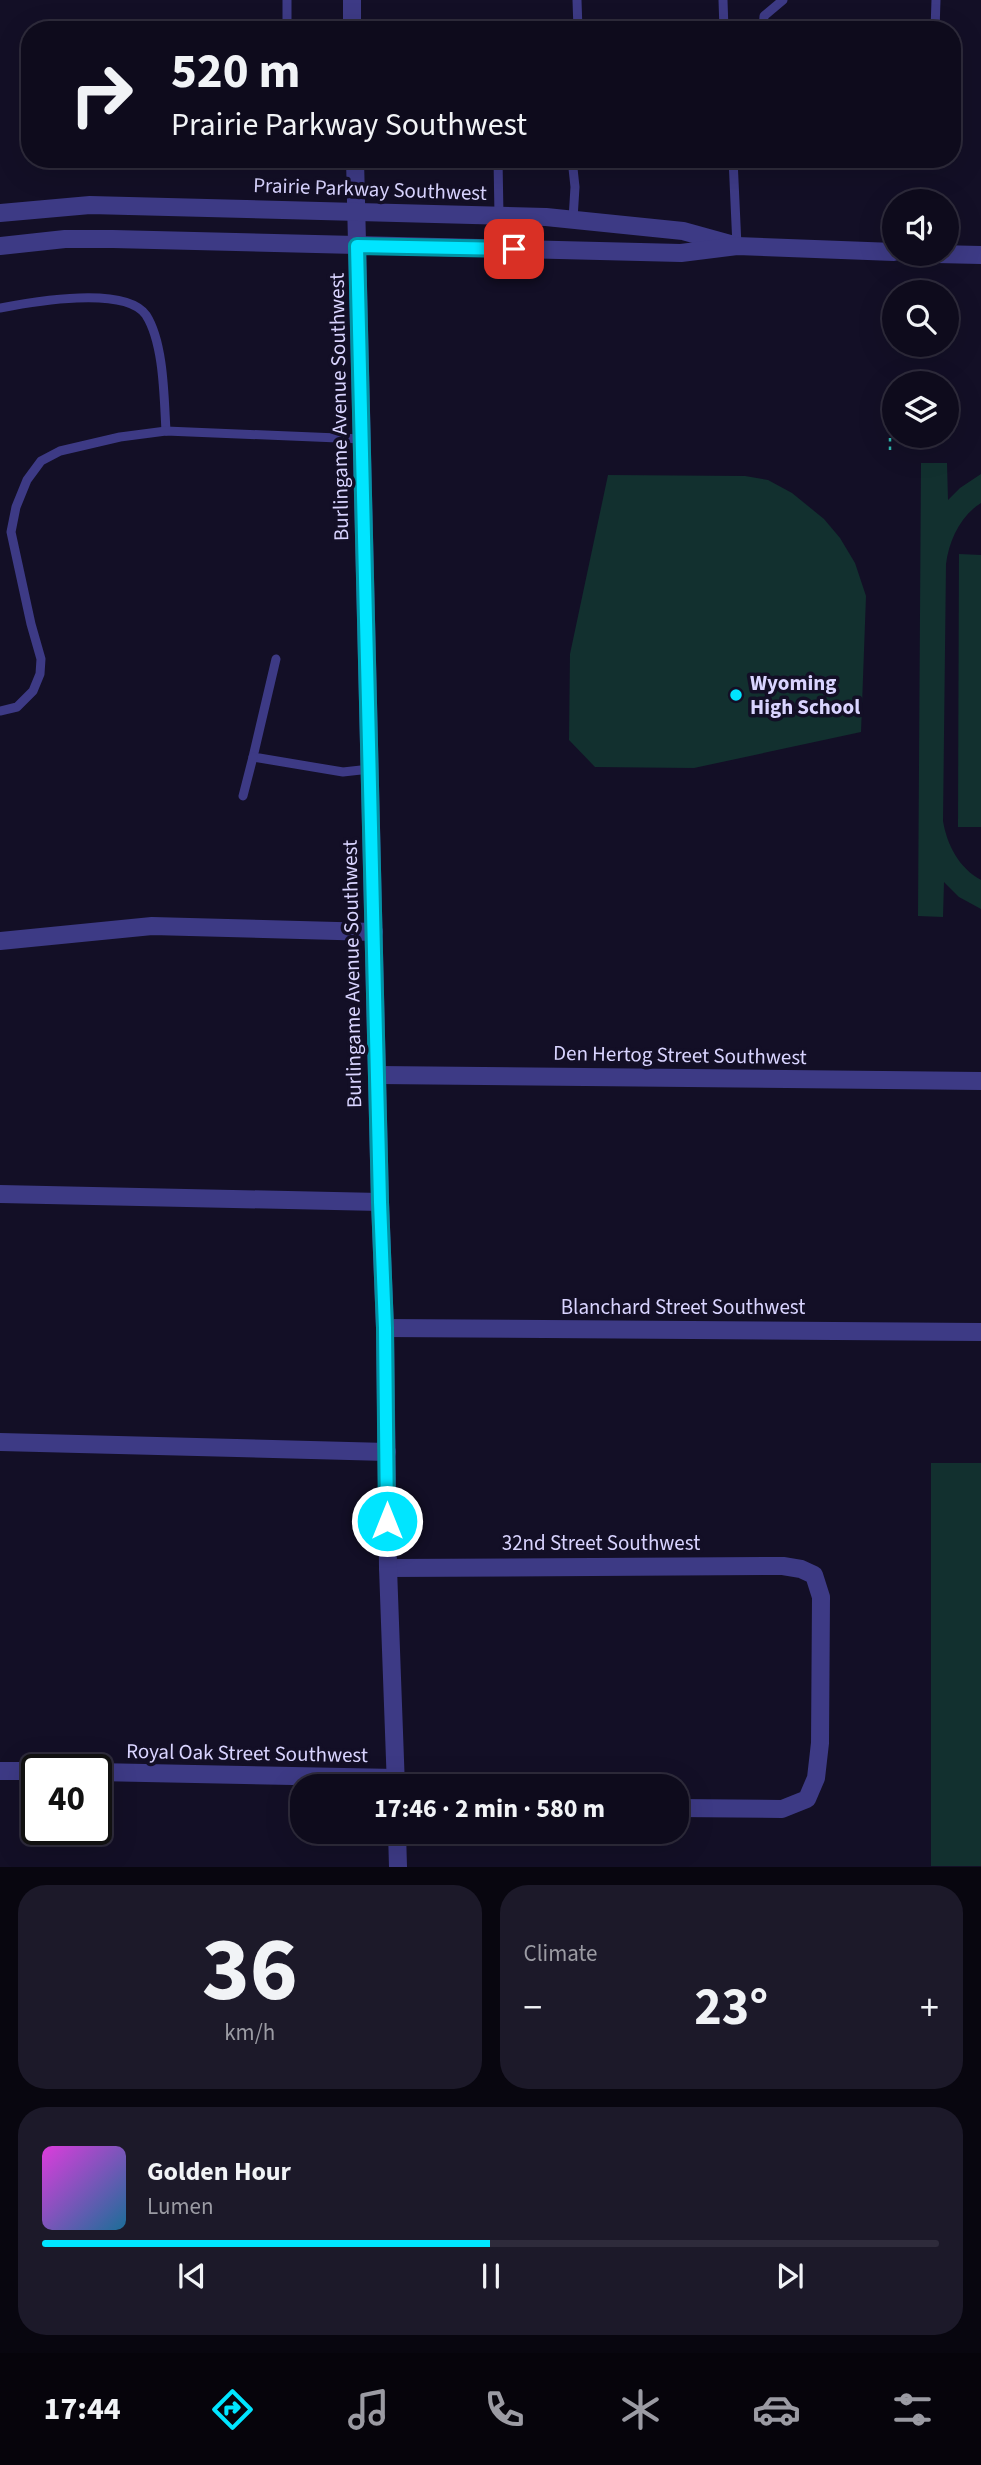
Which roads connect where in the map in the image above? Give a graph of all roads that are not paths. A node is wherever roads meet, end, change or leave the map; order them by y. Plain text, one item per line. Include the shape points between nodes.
1 (287, 0) edge
2 (352, 0) edge
3 (577, 0) edge
4 (723, 0) edge
5 (783, 0) edge
6 (936, 0) edge
7 (287, 21) edge
8 (352, 21) edge
9 (578, 21) edge
10 (724, 21) edge
11 (764, 21) edge
12 (935, 21) edge
13 (355, 168) edge
14 (498, 168) edge
15 (573, 168) edge
16 (733, 168) edge
17 (356, 212) junction
18 (0, 213) edge
19 (499, 216) junction
20 (573, 219) junction
21 (0, 246) edge
22 (357, 246) junction
23 (737, 246) junction
24 (882, 252) edge
25 (959, 255) edge
26 (981, 255) edge
27 (0, 308) edge
28 (166, 431) junction
29 (362, 439) junction
30 (276, 659) dead end
31 (0, 711) edge
32 (253, 757) junction
33 (370, 769) junction
34 (243, 796) dead end
35 (374, 932) junction
36 (0, 941) edge
37 (378, 1075) junction
38 (981, 1081) edge
39 (0, 1194) edge
40 (380, 1202) junction
41 (385, 1328) junction
42 (981, 1332) edge
43 (0, 1442) edge
44 (387, 1452) junction
45 (388, 1568) junction
46 (0, 1770) edge
47 (21, 1771) edge
48 (112, 1773) edge
49 (396, 1774) edge
50 (290, 1778) edge
51 (689, 1808) edge
52 (397, 1844) edge
53 (398, 1867) edge

1 - 7 lane
2 - 8 street
3 - 9 lane
4 - 10 lane
5 - 11 lane
6 - 12 lane
13 - 17 street, Burlingame Avenue Southwest
14 - 19 lane
15 - 20 lane
16 - 23 lane
17 - 18 street, Prairie Parkway Southwest via 90,205
17 - 19 street, Prairie Parkway Southwest
17 - 22 street, Burlingame Avenue Southwest
19 - 20 street, Prairie Parkway Southwest
20 - 23 street, Prairie Parkway Southwest via 682,231
21 - 22 street, Prairie Parkway Southwest via 65,239
22 - 23 street, Prairie Parkway Southwest via 681,253
22 - 29 street, Burlingame Avenue Southwest
23 - 24 street, Prairie Parkway Southwest
25 - 26 street
27 - 28 lane via 75,298 131,303 145,314 162,364
28 - 29 lane
28 - 31 lane via 60,451 40,461 27,480 11,532 41,659 40,674 33,691 17,707
29 - 33 street, Burlingame Avenue Southwest
30 - 32 lane
32 - 33 lane via 343,772
32 - 34 lane
33 - 35 street, Burlingame Avenue Southwest
35 - 36 street via 152,926
35 - 37 street, Burlingame Avenue Southwest
37 - 38 street, Den Hertog Street Southwest
37 - 40 street, Burlingame Avenue Southwest
39 - 40 street
40 - 41 street, Burlingame Avenue Southwest
41 - 42 street, Blanchard Street Southwest
41 - 44 street, Burlingame Avenue Southwest
43 - 44 street
44 - 45 street, Burlingame Avenue Southwest
45 - 49 street, Burlingame Avenue Southwest
45 - 51 street, 32nd Street Southwest via 783,1566 814,1575 821,1597 821,1743 816,1778 807,1799 782,1809
46 - 47 street
48 - 50 street, Royal Oak Street Southwest
52 - 53 street

